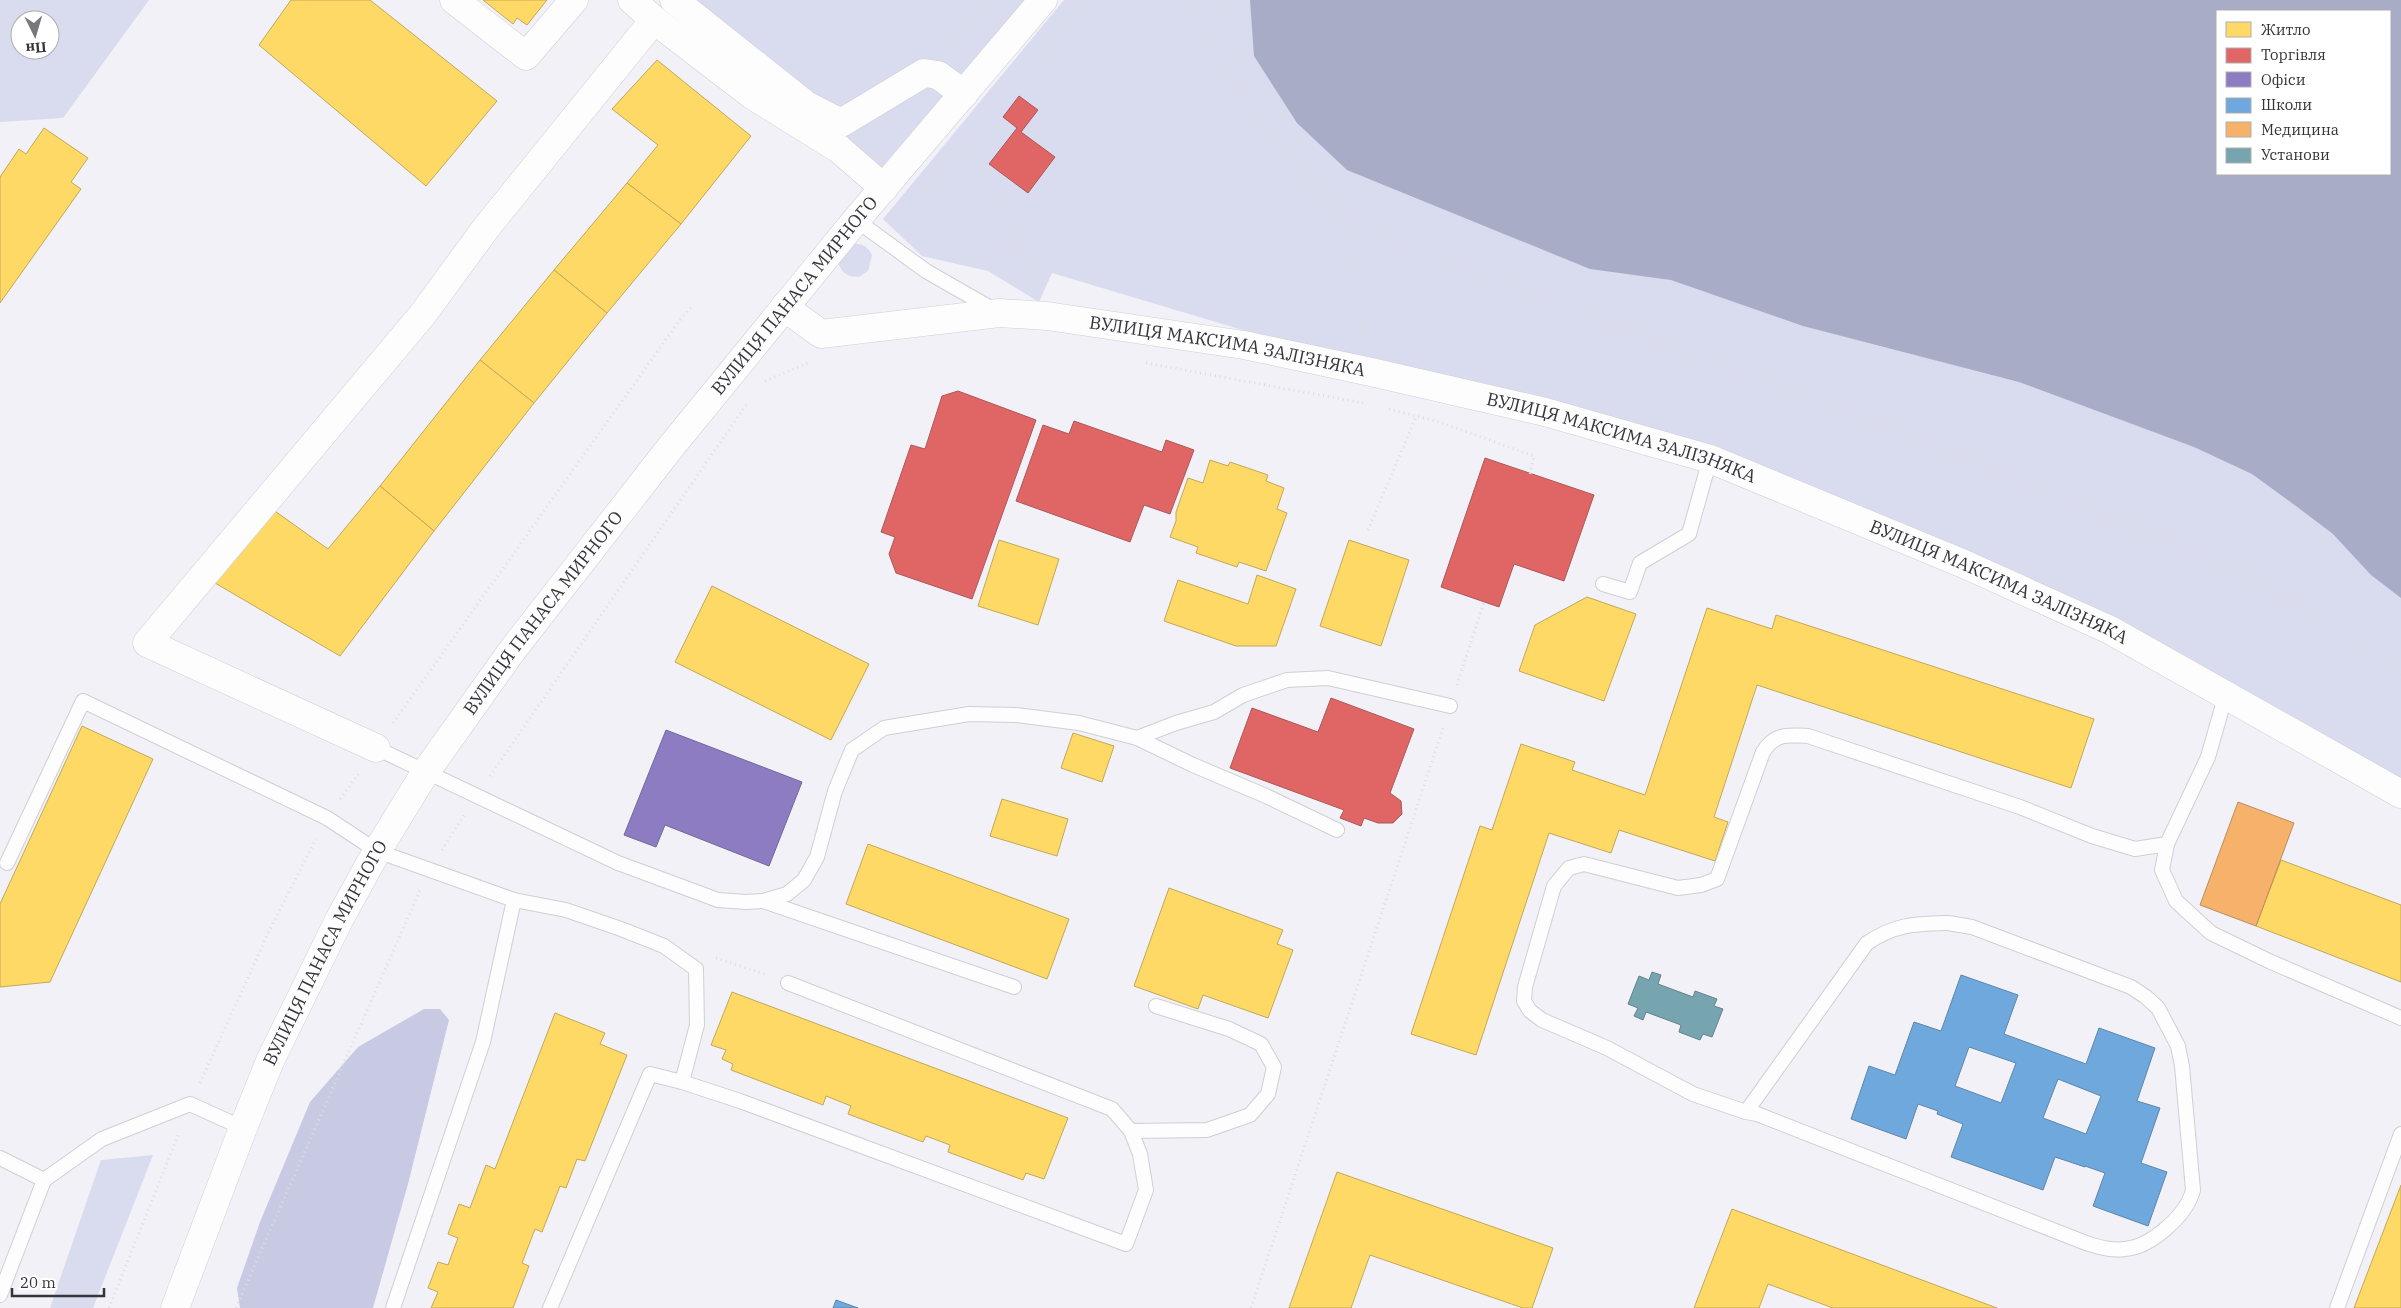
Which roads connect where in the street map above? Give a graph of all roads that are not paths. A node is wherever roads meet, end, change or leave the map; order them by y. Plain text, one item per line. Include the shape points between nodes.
1 (454, 0) edge
2 (574, 0) edge
3 (632, 0) edge
4 (674, 0) edge
5 (1043, 0) edge
6 (654, 20) junction
7 (964, 94) junction
8 (884, 188) junction
9 (856, 220) junction
10 (784, 307) junction
11 (999, 313) junction
12 (1710, 459) junction
13 (1603, 584) dead end
14 (2226, 694) junction
15 (1450, 706) road end
16 (1136, 738) junction
17 (376, 748) joint
18 (425, 773) junction
19 (2401, 794) edge
20 (1338, 830) dead end
21 (2167, 844) junction
22 (377, 851) junction
23 (6, 863) dead end
24 (514, 900) junction
25 (763, 901) junction
26 (788, 983) road end
27 (1014, 987) dead end
28 (1156, 1006) dead end
29 (2401, 1018) edge
30 (682, 1082) junction
31 (1746, 1112) junction
32 (242, 1128) junction
33 (1131, 1131) junction
34 (2401, 1134) edge
35 (0, 1158) edge
36 (44, 1180) junction
37 (0, 1295) edge
38 (175, 1308) edge
39 (393, 1308) edge
40 (550, 1308) edge
41 (2337, 1308) edge

1 - 2 street via 526,56
3 - 6 street
4 - 7 street via 806,105 841,123 924,73 938,75
5 - 7 street, ВУЛИЦЯ ПАНАСА МИРНОГО
6 - 8 street via 752,95 839,149
6 - 17 street via 486,228 423,314 147,643
7 - 8 street, ВУЛИЦЯ ПАНАСА МИРНОГО
8 - 9 street, ВУЛИЦЯ ПАНАСА МИРНОГО
9 - 10 street, ВУЛИЦЯ ПАНАСА МИРНОГО
9 - 11 lane via 926,271
10 - 11 street, ВУЛИЦЯ МАКСИМА ЗАЛІЗНЯКА via 821,334
10 - 18 street, ВУЛИЦЯ ПАНАСА МИРНОГО via 511,652
11 - 12 street, ВУЛИЦЯ МАКСИМА ЗАЛІЗНЯКА via 1244,345 1545,412
12 - 13 lane via 1689,534 1640,562 1630,592
12 - 14 street, ВУЛИЦЯ МАКСИМА ЗАЛІЗНЯКА via 1964,564 2110,630
14 - 19 street, ВУЛИЦЯ МАКСИМА ЗАЛІЗНЯКА
14 - 21 lane via 2208,757
15 - 16 lane via 1328,678 1287,680 1244,695 1214,712
16 - 20 lane
16 - 25 lane via 1079,723 1016,715 969,714 884,728 852,750 835,791 817,857 804,880 787,894
17 - 18 lane
18 - 22 street, ВУЛИЦЯ ПАНАСА МИРНОГО
18 - 25 lane via 618,863 718,900
21 - 29 lane via 2162,870 2176,901 2211,933
21 - 31 lane via 2135,849 1808,736 1786,735 1770,740 1762,752 1718,879 1678,888 1584,864 1569,868 1554,886 1525,987 1524,1002 1530,1011 1542,1020 1607,1048 1693,1094
22 - 23 lane via 327,818 83,701
22 - 24 lane
22 - 32 street, ВУЛИЦЯ ПАНАСА МИРНОГО via 305,989
24 - 30 lane via 566,910 621,929 664,946 696,969 696,1025
24 - 39 lane via 484,1042
25 - 27 lane
26 - 33 lane via 1112,1109
28 - 33 lane via 1229,1029 1261,1044 1274,1067 1268,1094 1250,1115 1207,1130
30 - 33 lane via 1126,1244 1146,1190 1140,1154
30 - 40 lane via 650,1074
31 - 31 lane via 2108,1249 2140,1246 2160,1234 2190,1202 2193,1190 2182,1066 2178,1046 2158,1008 2131,987 1972,926 1948,923 1905,925 1885,931 1867,943
32 - 36 lane via 190,1104 102,1139
32 - 38 street, ВУЛИЦЯ ПАНАСА МИРНОГО
34 - 41 lane
35 - 36 lane
36 - 37 lane

